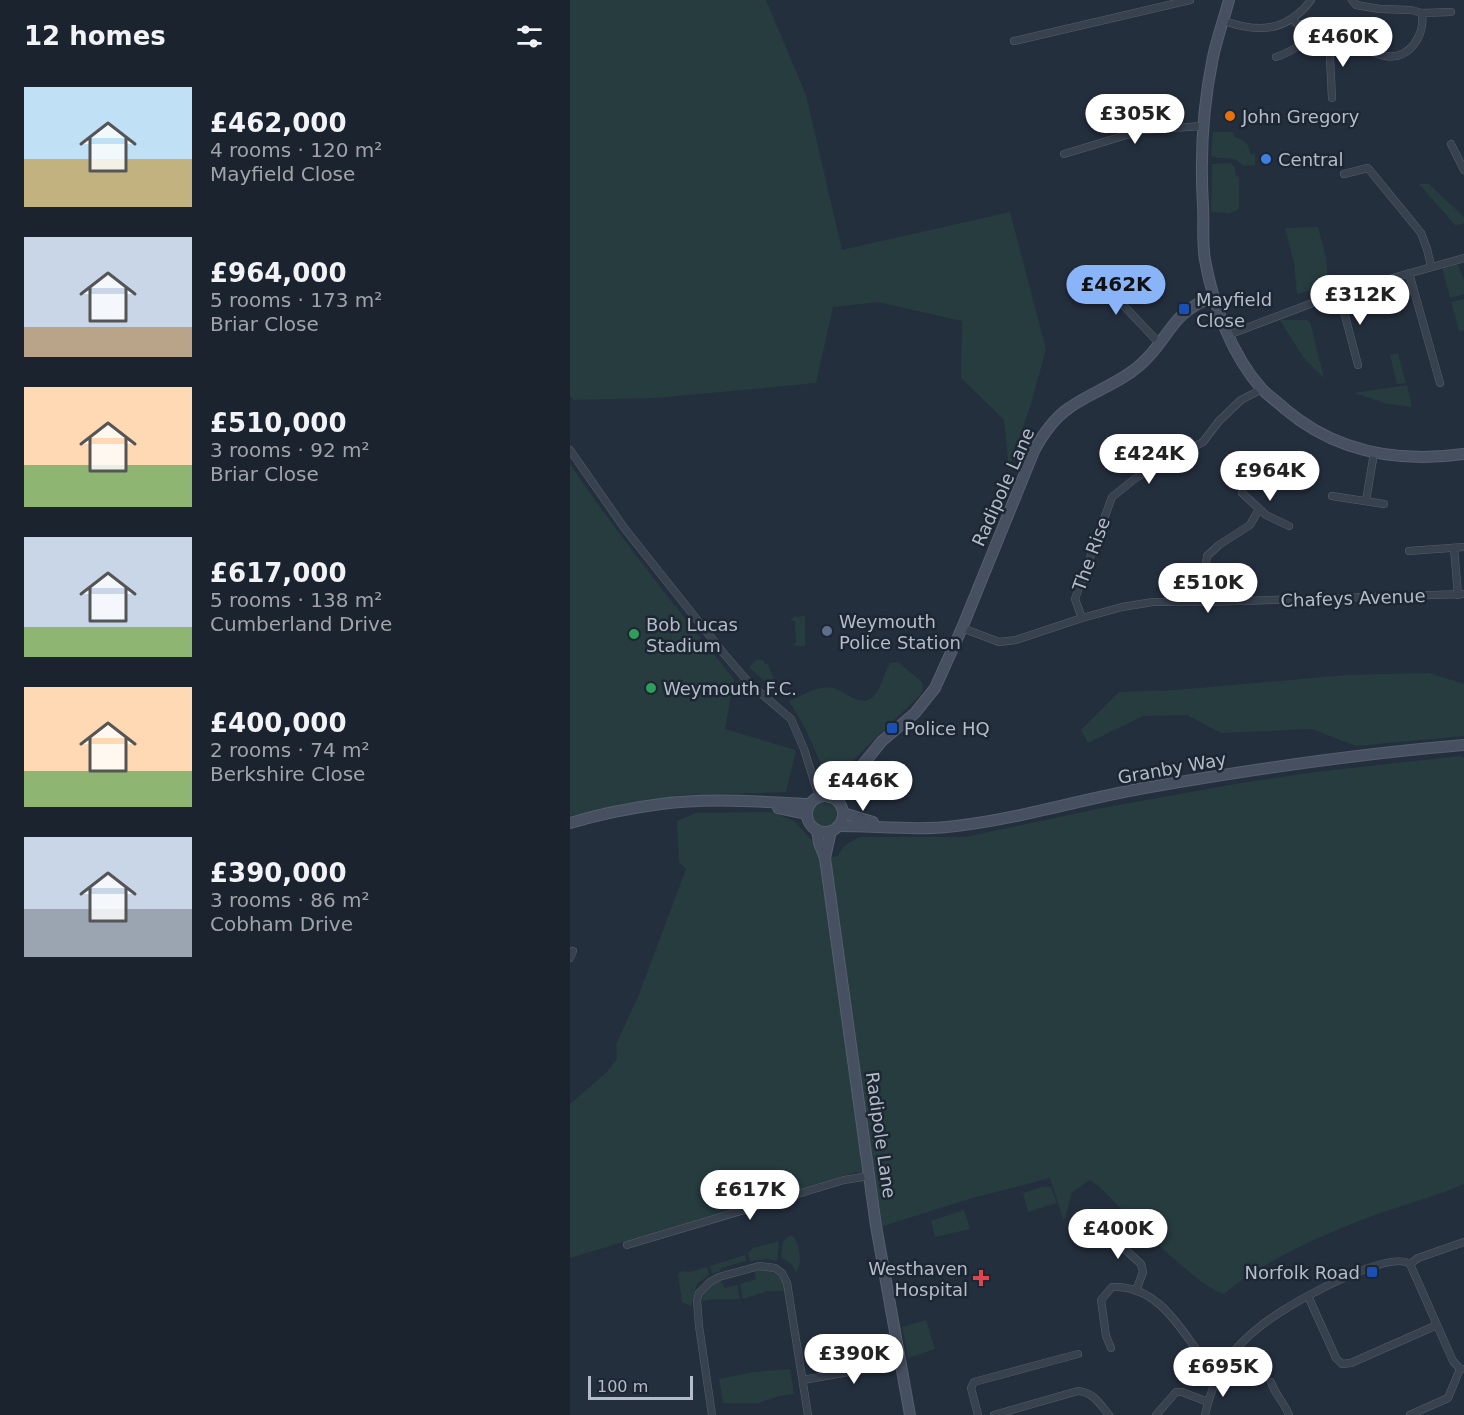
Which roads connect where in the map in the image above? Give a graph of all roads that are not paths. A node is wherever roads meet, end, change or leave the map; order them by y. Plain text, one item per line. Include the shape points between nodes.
1 (1191, 0) edge
2 (1229, 0) edge
3 (1311, 0) edge
4 (1352, 0) edge
5 (1450, 12) dead end
6 (1422, 14) junction
7 (1292, 19) junction
8 (1224, 21) junction
9 (1310, 35) junction
10 (1329, 39) junction
11 (1014, 41) dead end
12 (1276, 57) dead end
13 (1332, 98) dead end
14 (1203, 126) junction
15 (1451, 144) dead end
16 (1064, 154) dead end
17 (1464, 170) edge
18 (1344, 174) dead end
19 (1464, 258) edge
20 (1431, 266) junction
21 (1091, 271) dead end
22 (1409, 273) junction
23 (1339, 293) junction
24 (1213, 297) junction
25 (1228, 334) junction
26 (1159, 343) junction
27 (1358, 365) dead end
28 (1440, 382) dead end
29 (1262, 389) junction
30 (570, 450) edge
31 (1374, 453) junction
32 (1464, 454) edge
33 (1242, 493) dead end
34 (1332, 496) dead end
35 (1366, 501) junction
36 (1384, 504) dead end
37 (1259, 509) junction
38 (1289, 526) dead end
39 (1464, 547) edge
40 (1454, 548) junction
41 (1409, 551) dead end
42 (1461, 594) edge
43 (1208, 602) junction
44 (1082, 618) junction
45 (962, 628) junction
46 (1464, 746) edge
47 (851, 779) junction
48 (816, 803) junction
49 (841, 808) junction
50 (570, 823) edge
51 (887, 827) junction
52 (835, 828) junction
53 (817, 830) junction
54 (825, 858) junction
55 (869, 1176) junction
56 (1103, 1229) dead end
57 (1464, 1242) edge
58 (627, 1245) dead end
59 (1410, 1264) junction
60 (1136, 1291) junction
61 (1308, 1296) junction
62 (1437, 1325) junction
63 (1112, 1348) dead end
64 (1078, 1354) dead end
65 (900, 1363) junction
66 (1462, 1369) edge
67 (1219, 1373) junction
68 (803, 1380) junction
69 (1271, 1382) dead end
70 (1208, 1402) junction
71 (712, 1415) edge
72 (808, 1415) edge
73 (910, 1415) edge
74 (978, 1415) edge
75 (994, 1415) edge
76 (1109, 1415) edge
77 (1156, 1415) edge
78 (1205, 1415) edge
79 (1288, 1415) edge
80 (1410, 1415) edge

1 - 11 street
2 - 8 main road
3 - 7 street
4 - 6 street via 1360,6
5 - 6 street
6 - 10 street via 1416,42 1394,56
7 - 8 street via 1263,29
7 - 9 street
8 - 14 main road via 1213,56
9 - 10 street
9 - 12 street via 1290,52
10 - 13 street
14 - 16 street via 1143,130
14 - 24 main road via 1204,258
15 - 17 street
18 - 20 street via 1368,168 1421,233
19 - 20 street
20 - 22 street
21 - 26 street
22 - 23 street
22 - 28 street
23 - 25 street
23 - 27 street
24 - 25 main road
24 - 26 main road, Radipole Lane via 1196,303 1179,317
25 - 29 main road
26 - 45 main road, Radipole Lane via 1142,364 1070,407 1042,434
29 - 31 main road via 1318,432
29 - 44 street, The Rise via 1241,400 1203,442 1137,477 1112,497 1075,599
30 - 48 street via 624,530 724,655 750,684 791,719 804,749
31 - 32 main road via 1422,458
31 - 35 street
33 - 37 street
34 - 35 street
35 - 36 street
37 - 38 street
37 - 43 street via 1250,525 1208,556
39 - 40 street
40 - 41 street
40 - 42 street
42 - 43 street, Chafeys Avenue
43 - 44 street, Chafeys Avenue via 1153,602
44 - 45 street, Chafeys Avenue via 999,642
45 - 47 main road, Radipole Lane via 935,688
46 - 51 main road, Granby Way via 1285,765 1138,789 955,826
47 - 48 main road, Radipole Lane
47 - 49 main road, Radipole Lane
48 - 49 main road
48 - 50 main road via 662,803
48 - 53 main road via 810,824
49 - 51 main road, Granby Way
49 - 52 main road via 842,820
51 - 52 main road, Granby Way
52 - 53 main road
52 - 54 main road, Radipole Lane
53 - 54 main road, Radipole Lane
54 - 55 main road, Radipole Lane
55 - 58 street via 844,1180
55 - 65 main road, Radipole Lane
56 - 60 street via 1141,1264 1143,1272
57 - 59 street
59 - 61 street via 1400,1260 1377,1266
59 - 62 street
60 - 63 street via 1112,1287 1101,1300 1106,1336
60 - 67 street via 1171,1315 1210,1368
61 - 62 street via 1342,1364
61 - 67 street via 1247,1338
62 - 66 street via 1453,1361
64 - 74 street via 974,1382 971,1388
65 - 68 street
65 - 73 main road, Radipole Lane
66 - 80 street via 1448,1398
67 - 70 street
68 - 71 street via 790,1294 783,1273 759,1266 719,1277 703,1287 697,1300
68 - 72 street
69 - 79 street
70 - 77 street via 1176,1392
70 - 78 street
75 - 76 street via 1078,1391 1093,1396

